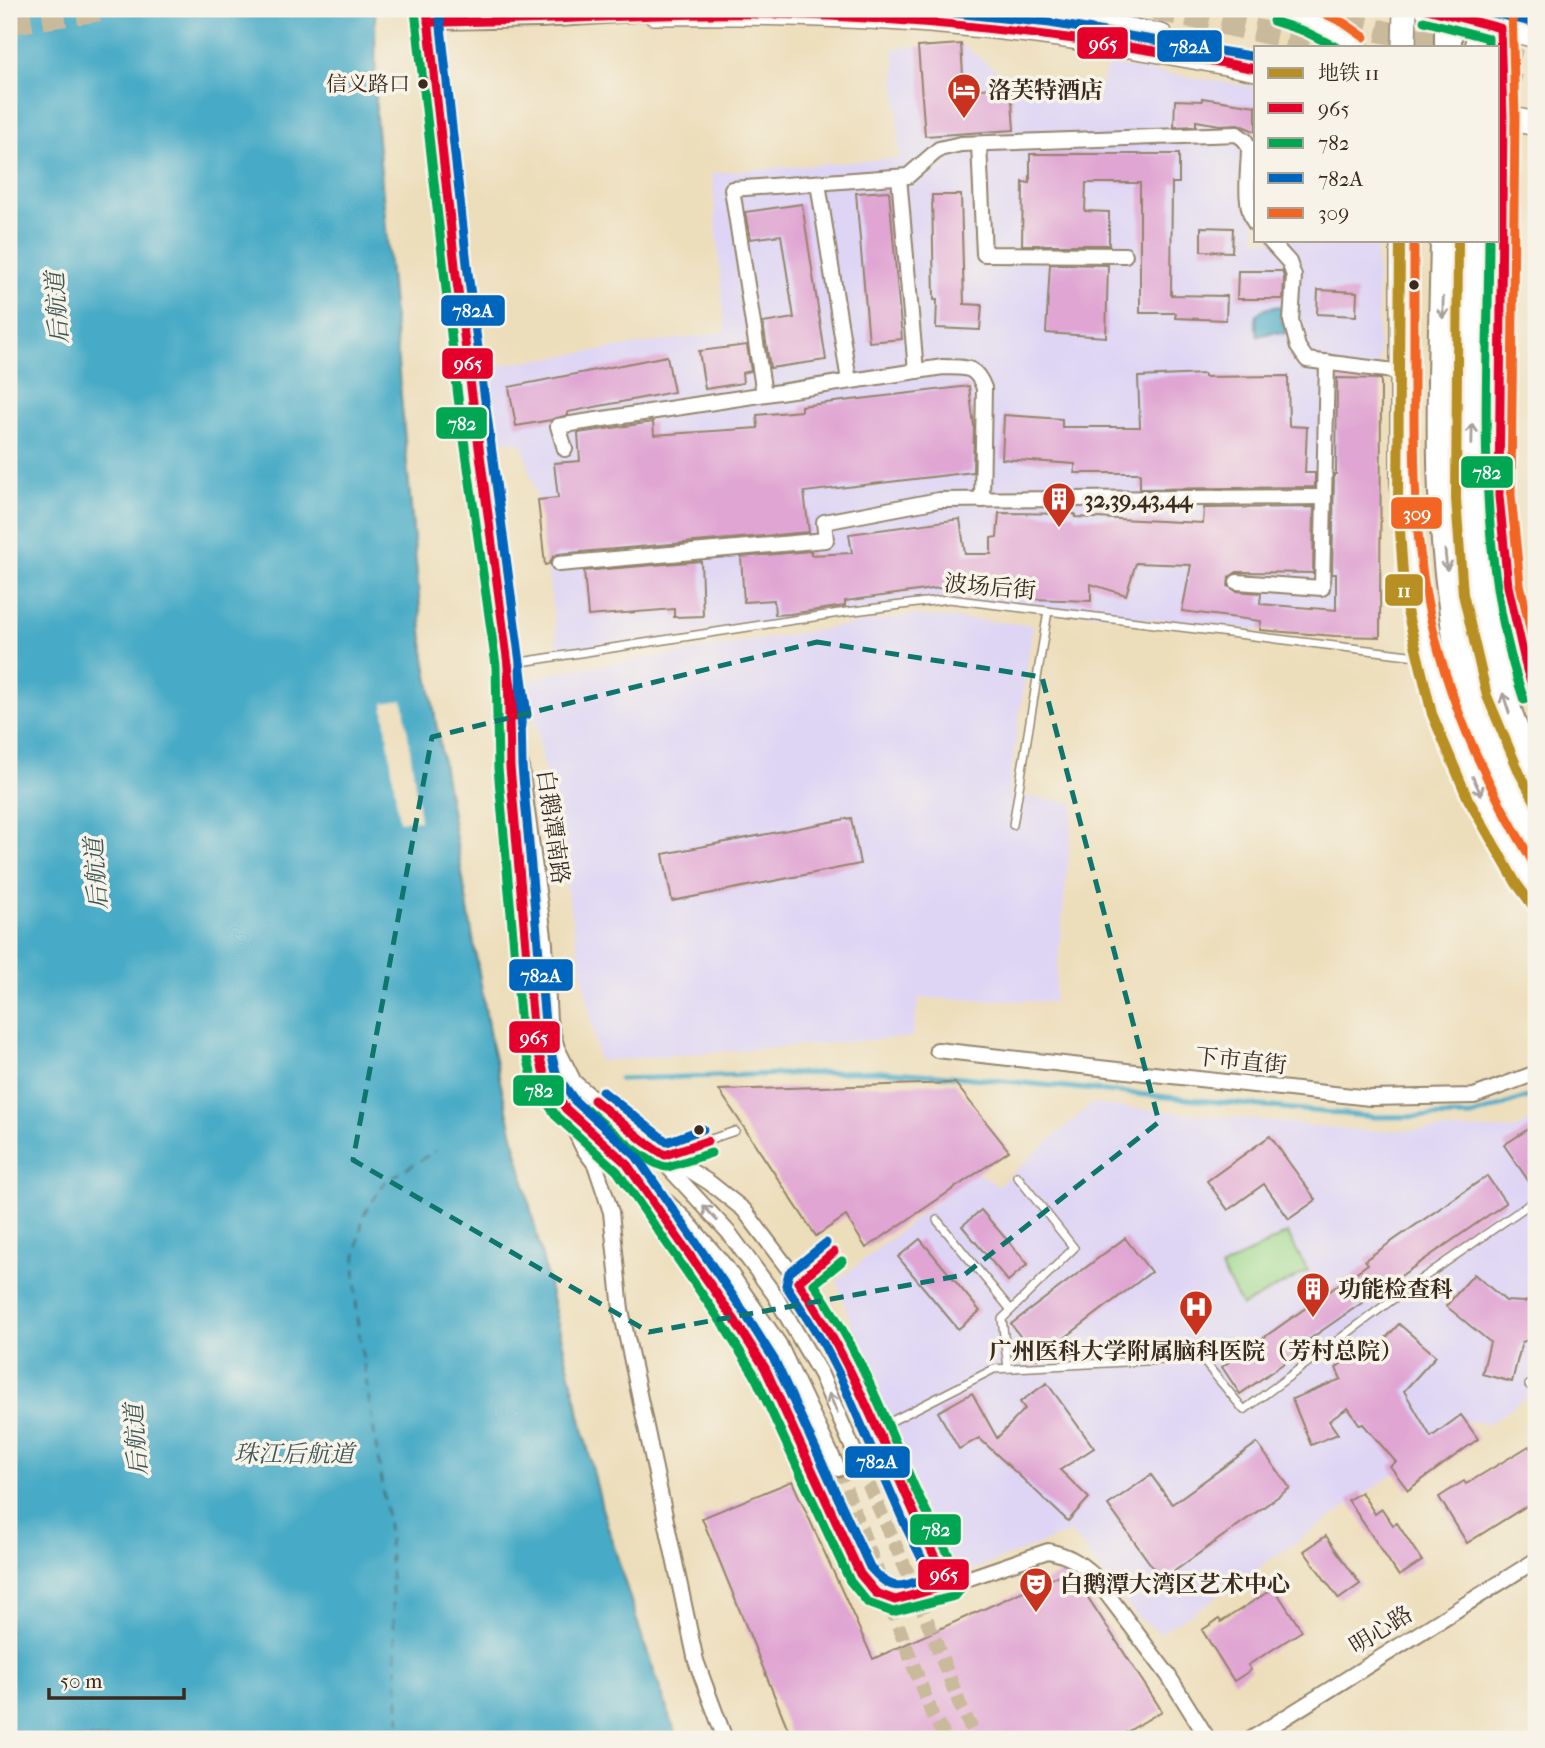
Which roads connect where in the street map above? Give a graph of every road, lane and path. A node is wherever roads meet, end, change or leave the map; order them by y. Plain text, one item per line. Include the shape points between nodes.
1 (992, 9) edge
2 (1276, 9) edge
3 (1405, 9) edge
4 (1427, 9) edge
5 (1448, 9) edge
6 (1479, 9) edge
7 (652, 11) edge
8 (427, 16) edge
9 (1500, 18) edge
10 (1536, 36) edge
11 (1355, 46) edge
12 (1404, 46) edge
13 (1448, 46) edge
14 (1479, 46) edge
15 (1254, 57) edge
16 (1254, 69) edge
17 (1500, 117) edge
18 (1536, 124) edge
19 (979, 144) junction
20 (899, 177) junction
21 (818, 183) junction
22 (1254, 222) edge
23 (1271, 242) edge
24 (1402, 242) edge
25 (1444, 242) edge
26 (1478, 242) edge
27 (1500, 242) edge
28 (1125, 255) dead end
29 (1327, 362) junction
30 (916, 371) junction
31 (1402, 372) junction
32 (849, 381) junction
33 (764, 394) junction
34 (565, 449) dead end
35 (1322, 496) junction
36 (982, 499) junction
37 (559, 564) dead end
38 (1237, 582) dead end
39 (1048, 611) junction
40 (1429, 658) junction
41 (508, 664) junction
42 (1536, 696) edge
43 (1536, 780) edge
44 (1013, 825) dead end
45 (1536, 839) edge
46 (1536, 890) edge
47 (937, 1050) dead end
48 (1536, 1073) edge
49 (561, 1102) junction
50 (735, 1131) dead end
51 (645, 1142) junction
52 (665, 1155) junction
53 (626, 1163) junction
54 (1017, 1176) dead end
55 (1534, 1201) dead end
56 (937, 1220) dead end
57 (834, 1252) dead end
58 (798, 1282) junction
59 (1011, 1310) junction
60 (1008, 1368) junction
61 (878, 1428) junction
62 (860, 1465) tunnel mouth
63 (838, 1469) tunnel mouth
64 (1536, 1560) edge
65 (949, 1585) junction
66 (725, 1739) edge
67 (1209, 1739) edge
68 (1251, 1739) edge

1 - 15 main road via 1046,15
2 - 11 main road via 1306,17
3 - 12 main road
4 - 9 main road
5 - 13 highway, bridge
6 - 14 highway, bridge
7 - 8 street via 540,20
7 - 16 main road via 950,23 1100,41
8 - 41 street via 470,396
9 - 10 main road
9 - 17 main road
17 - 18 main road
19 - 20 street via 940,149 908,176
19 - 22 street via 1237,134 1249,148 1249,204
19 - 28 street via 984,254
20 - 21 street
20 - 30 street
21 - 32 street
21 - 33 street via 732,189
23 - 29 street via 1289,262 1294,276 1291,321 1298,347 1307,360
24 - 31 main road
25 -> 45 highway via 1442,518 1451,605 1466,682 1498,769
43 -> 26 highway via 1520,747 1496,671 1478,578 1472,507
27 - 42 main road via 1502,541 1517,628
29 - 31 street
29 - 35 street
30 - 32 street
30 - 36 street via 969,368 979,376 984,388
31 - 40 main road via 1402,482 1410,575
32 - 33 street
33 - 34 street via 558,426
35 - 36 street
35 - 38 street via 1321,588
36 - 37 street via 939,500 824,522 826,540
39 - 40 lane, 波场后街
39 - 41 lane, 波场后街 via 948,599
39 - 44 lane
40 -> 46 main road via 1446,718 1466,764 1498,829
41 - 49 street, 白鹅潭南路 via 510,766 534,1036 546,1081
41 - 51 street, 白鹅潭南路 via 556,1048 573,1082
47 - 48 street, 下市直街 via 1370,1098 1474,1096
49 - 53 street, 白鹅潭南路
49 - 66 street via 595,1164 611,1212 621,1310 696,1661
50 - 52 lane
51 - 52 street
62 -> 51 street, 白鹅潭南路 via 821,1375 774,1294 729,1233
52 - 58 street via 744,1210
53 - 63 street, 白鹅潭南路 via 685,1219 726,1267 779,1345
53 - 65 street via 765,1368 860,1574 876,1593 895,1600
54 - 59 lane via 1074,1248
55 - 60 lane via 1244,1410 1201,1358
56 - 59 lane
57 - 58 lane
58 - 61 street via 820,1311
59 - 60 lane via 1002,1319
60 - 61 lane via 994,1369
61 - 65 street
64 - 68 street, 明心路
65 - 67 street via 1048,1551 1078,1561 1093,1574 1168,1675

